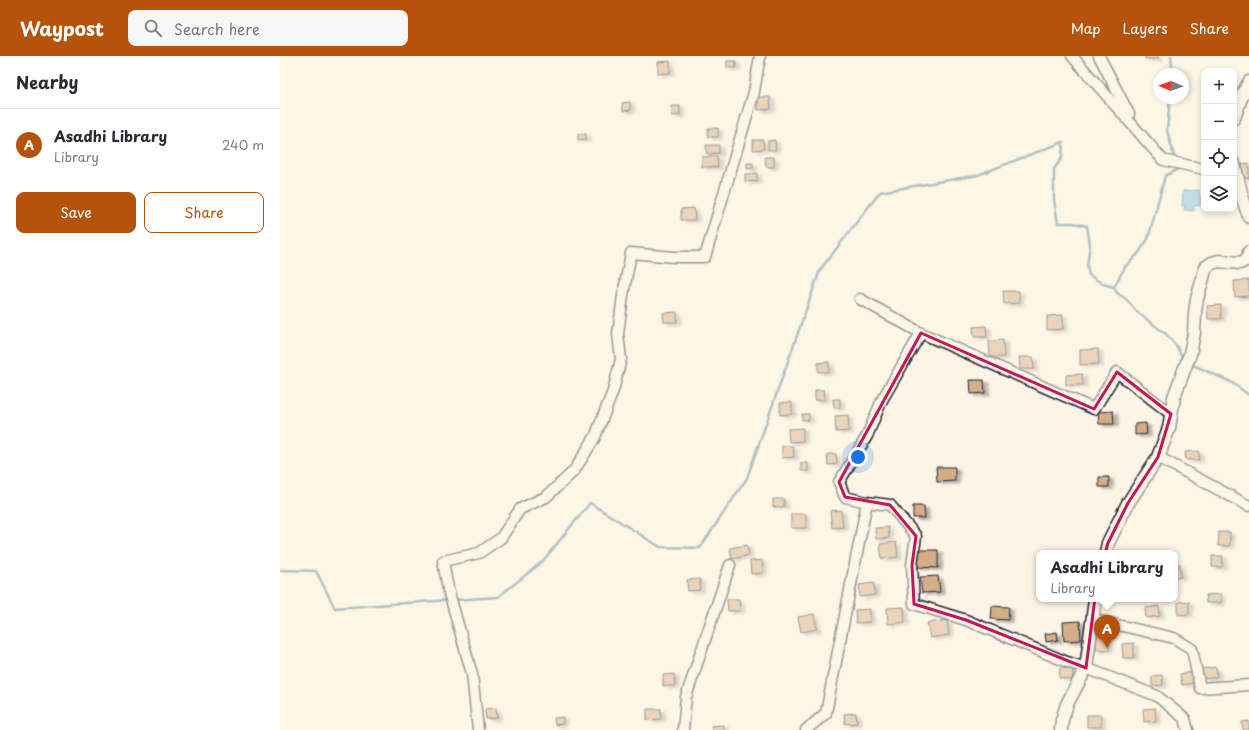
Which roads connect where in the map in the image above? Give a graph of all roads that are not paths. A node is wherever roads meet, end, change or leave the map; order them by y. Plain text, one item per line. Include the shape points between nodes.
1 (760, 56) edge
2 (1072, 56) edge
3 (1099, 56) edge
4 (1249, 82) edge
5 (1237, 110) edge
6 (1137, 129) junction
7 (1201, 168) edge
8 (1237, 178) edge
9 (1247, 202) edge
10 (1249, 217) edge
11 (1249, 252) edge
12 (860, 299) dead end
13 (921, 333) junction
14 (1171, 414) junction
15 (1158, 458) junction
16 (867, 502) junction
17 (1249, 506) edge
18 (1107, 550) edge
19 (730, 565) dead end
20 (1095, 602) edge
21 (1092, 619) junction
22 (1086, 668) junction
23 (1249, 685) edge
24 (478, 730) edge
25 (683, 730) edge
26 (806, 730) edge
27 (1061, 730) edge
28 (1188, 730) edge

1 - 24 street via 754,92 705,257 631,253 618,334 621,359 615,384 595,437 574,471 546,497 520,509 501,538 479,553 443,561 448,589 472,674
2 - 6 street
3 - 6 street
4 - 5 street
6 - 7 street via 1163,160
8 - 9 street
9 - 10 street
11 - 14 street via 1248,259 1240,263 1220,262 1206,267 1197,299 1190,354 1174,397
12 - 13 street
13 - 14 street via 1094,409 1117,372
13 - 16 street via 882,400 868,436 840,482 845,497
14 - 15 street via 1169,428
15 - 17 street
15 - 18 street via 1128,503
16 - 22 street via 890,504 916,536 912,566 914,604 966,620
16 - 26 street via 826,713
19 - 25 street via 686,697
20 - 21 street
21 - 22 street
21 - 23 street via 1174,638 1192,649 1200,688
22 - 27 street via 1067,704
22 - 28 street via 1157,696 1185,719

